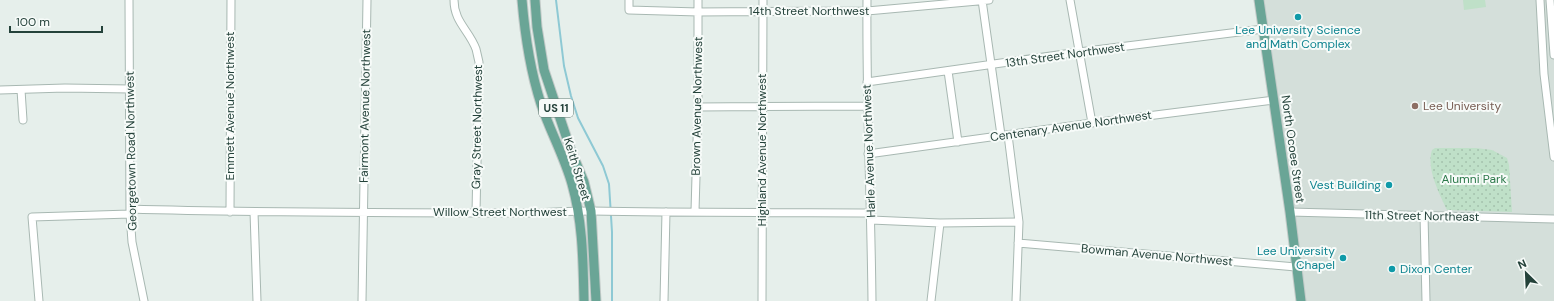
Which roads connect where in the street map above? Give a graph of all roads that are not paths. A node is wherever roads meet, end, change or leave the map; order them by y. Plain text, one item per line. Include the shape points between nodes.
1 (129, 0) edge
2 (230, 0) edge
3 (367, 0) edge
4 (454, 0) edge
5 (522, 0) edge
6 (535, 0) edge
7 (629, 0) edge
8 (698, 0) edge
9 (763, 0) edge
10 (867, 0) edge
11 (985, 0) edge
12 (1070, 0) edge
13 (1259, 0) edge
14 (1540, 0) edge
15 (1550, 0) edge
16 (867, 11) junction
17 (698, 12) junction
18 (763, 12) junction
19 (1553, 25) edge
20 (537, 27) junction
21 (525, 28) junction
22 (1263, 29) junction
23 (1079, 52) junction
24 (1554, 56) edge
25 (991, 65) junction
26 (948, 71) junction
27 (867, 82) junction
28 (130, 89) junction
29 (0, 90) edge
30 (21, 90) junction
31 (1274, 100) junction
32 (762, 106) junction
33 (867, 106) junction
34 (698, 107) junction
35 (23, 120) dead end
36 (1092, 123) junction
37 (1004, 135) junction
38 (958, 142) junction
39 (868, 154) junction
40 (1554, 157) edge
41 (591, 211) junction
42 (695, 211) junction
43 (130, 212) junction
44 (230, 212) junction
45 (254, 212) junction
46 (578, 212) junction
47 (666, 212) junction
48 (761, 212) junction
49 (1290, 212) junction
50 (364, 213) junction
51 (476, 213) junction
52 (871, 216) junction
53 (1424, 216) junction
54 (1554, 219) edge
55 (1018, 222) junction
56 (940, 223) junction
57 (1018, 243) junction
58 (1296, 267) junction
59 (39, 301) edge
60 (144, 301) edge
61 (257, 301) edge
62 (362, 301) edge
63 (584, 301) edge
64 (596, 301) edge
65 (664, 301) edge
66 (762, 301) edge
67 (872, 301) edge
68 (931, 301) edge
69 (1016, 301) edge
70 (1300, 301) edge
71 (1426, 301) edge

1 - 28 street, Georgetown Road Northwest
2 - 44 street, Emmett Avenue Northwest
3 - 50 street, Fairmont Avenue Northwest
4 - 51 street, Gray Street Northwest via 458,19 476,48 479,62
5 - 21 main road, Keith Street / US 11
6 - 20 main road, Keith Street / US 11
7 - 17 street, 14th Street Northwest via 629,10
8 - 17 street, Brown Avenue Northwest
9 - 18 street, Highland Avenue Northwest
10 - 16 street, Harle Avenue Northwest
11 - 16 street, 14th Street Northwest
11 - 25 street
12 - 23 street
13 - 22 main road, North Ocoee Street
14 - 40 street via 1544,74
15 - 19 street
16 - 18 street, 14th Street Northwest
16 - 27 street, Harle Avenue Northwest
17 - 18 street, 14th Street Northwest
17 - 34 street, Brown Avenue Northwest
18 - 32 street, Highland Avenue Northwest
19 - 24 street
20 - 21 street
20 - 41 main road, Keith Street / US 11 via 544,70 584,182
21 - 46 main road, Keith Street / US 11 via 532,73 572,184
22 - 23 street, 13th Street Northwest
22 - 31 main road, North Ocoee Street
23 - 25 street, 13th Street Northwest
23 - 36 street
25 - 26 street, 13th Street Northwest
25 - 37 street
26 - 27 street, 13th Street Northwest
26 - 38 street
27 - 33 street, Harle Avenue Northwest
28 - 30 street
28 - 43 street, Georgetown Road Northwest
29 - 30 street
30 - 35 street
31 - 36 street, Centenary Avenue Northwest
31 - 49 main road, North Ocoee Street
32 - 33 street
32 - 34 street
32 - 48 street, Highland Avenue Northwest
33 - 39 street, Harle Avenue Northwest
34 - 42 street, Brown Avenue Northwest
36 - 37 street, Centenary Avenue Northwest
37 - 38 street, Centenary Avenue Northwest
37 - 55 street
38 - 39 street, Centenary Avenue Northwest
39 - 52 street, Harle Avenue Northwest
41 - 46 street, Willow Street Northwest
41 - 47 street, Willow Street Northwest
41 - 64 main road, Keith Street / US 11
42 - 47 street, Willow Street Northwest
42 - 48 street, Willow Street Northwest
43 - 44 street, Willow Street Northwest
43 - 59 street, Willow Street Northwest via 32,217
43 - 60 street, Georgetown Road Northwest via 132,242
44 - 45 street, Willow Street Northwest
45 - 50 street, Willow Street Northwest
45 - 61 street
46 - 51 street, Willow Street Northwest
46 - 63 main road, Keith Street / US 11 via 582,233
47 - 65 street
48 - 52 street, Willow Street Northwest
48 - 66 street, Highland Avenue Northwest
49 - 53 street, 11th Street Northeast
49 - 58 main road, North Ocoee Street
50 - 51 street, Willow Street Northwest
50 - 62 street, Fairmont Avenue Northwest
52 - 56 street, Willow Street Northwest
52 - 67 street, Harle Avenue Northwest
53 - 54 street, 11th Street Northeast
53 - 71 street
55 - 56 street, Willow Street Northwest
55 - 57 street
56 - 68 street
57 - 58 street, Bowman Avenue Northwest
57 - 69 street
58 - 70 main road, North Ocoee Street

